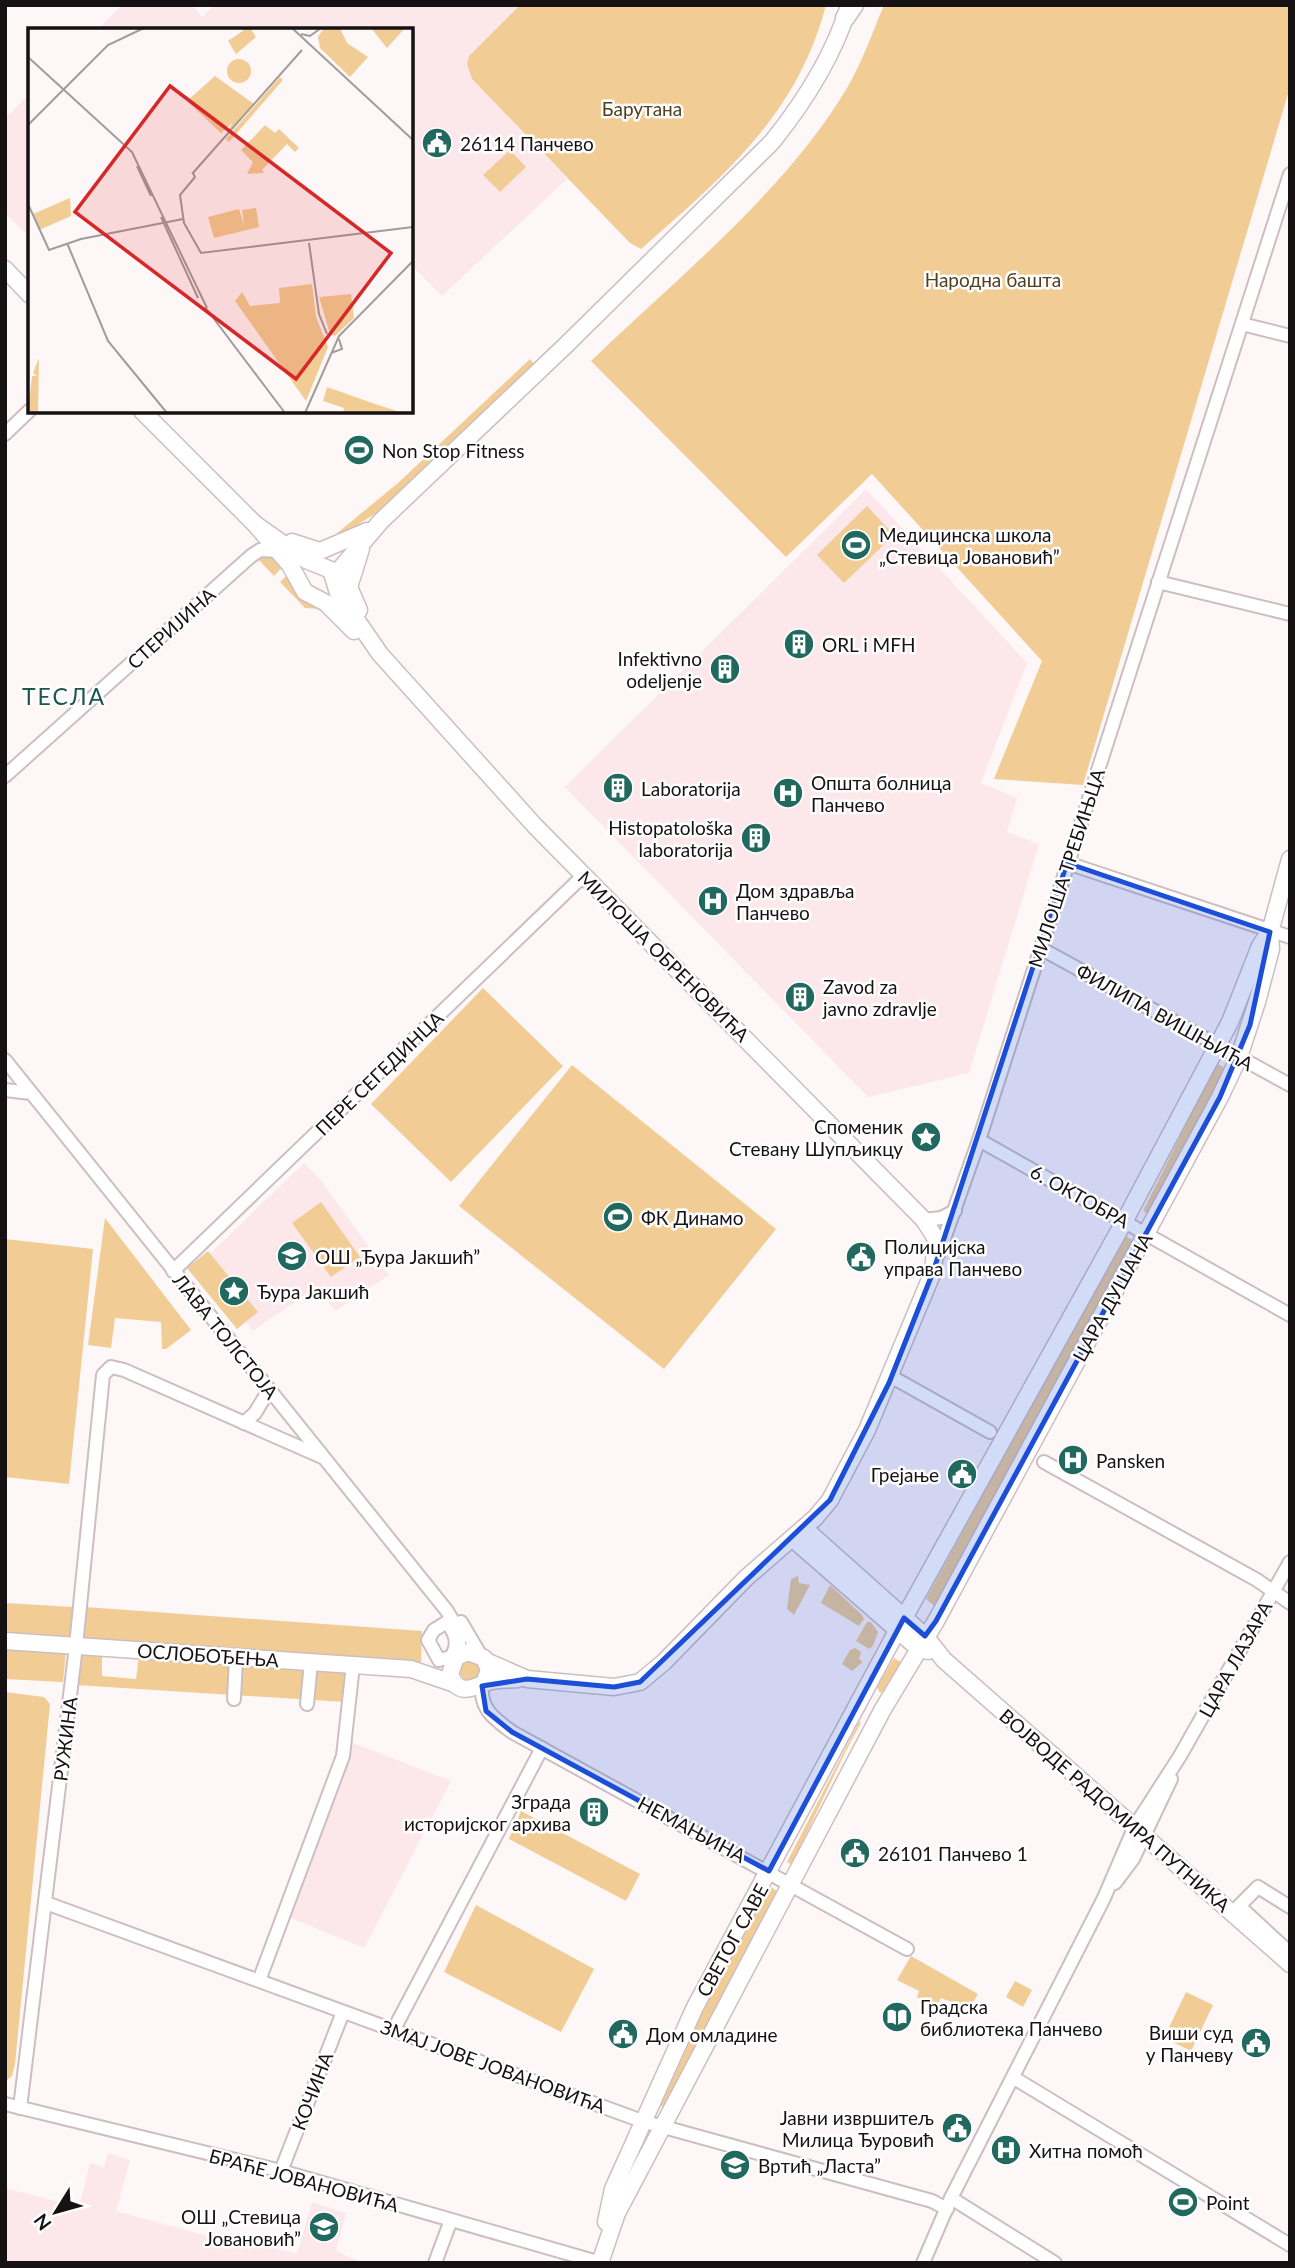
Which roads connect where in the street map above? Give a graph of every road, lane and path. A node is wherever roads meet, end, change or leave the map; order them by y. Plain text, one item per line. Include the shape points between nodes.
1 (848, 8) edge
2 (1290, 174) edge
3 (5, 269) edge
4 (28, 293) edge
5 (1242, 324) junction
6 (1290, 336) edge
7 (28, 413) edge
8 (144, 413) edge
9 (5, 435) edge
10 (255, 524) junction
11 (272, 535) junction
12 (364, 538) junction
13 (278, 551) junction
14 (317, 564) junction
15 (1158, 582) junction
16 (301, 583) junction
17 (334, 583) junction
18 (317, 598) junction
19 (1290, 614) edge
20 (370, 638) junction
21 (380, 654) junction
22 (5, 776) edge
23 (1290, 859) edge
24 (1067, 863) junction
25 (584, 875) junction
26 (1270, 932) junction
27 (1290, 937) edge
28 (1040, 948) junction
29 (1217, 1045) junction
30 (1239, 1057) junction
31 (5, 1060) edge
32 (1290, 1085) edge
33 (5, 1090) edge
34 (32, 1093) junction
35 (979, 1140) junction
36 (955, 1211) junction
37 (924, 1220) junction
38 (1125, 1220) junction
39 (1147, 1233) junction
40 (936, 1260) junction
41 (173, 1270) junction
42 (1290, 1314) edge
43 (891, 1377) junction
44 (269, 1390) junction
45 (244, 1423) junction
46 (990, 1432) dead end
47 (322, 1457) junction
48 (1044, 1462) dead end
49 (798, 1534) junction
50 (1290, 1562) edge
51 (1274, 1590) junction
52 (1290, 1603) edge
53 (444, 1617) junction
54 (901, 1625) junction
55 (5, 1641) edge
56 (922, 1642) junction
57 (76, 1646) junction
58 (457, 1656) junction
59 (236, 1657) junction
60 (483, 1658) junction
61 (311, 1662) junction
62 (353, 1665) junction
63 (411, 1669) junction
64 (527, 1679) junction
65 (483, 1685) junction
66 (459, 1687) junction
67 (234, 1699) dead end
68 (307, 1704) dead end
69 (512, 1732) junction
70 (542, 1748) junction
71 (1140, 1831) junction
72 (769, 1871) junction
73 (790, 1886) junction
74 (46, 1903) junction
75 (1290, 1906) edge
76 (907, 1949) dead end
77 (1290, 1953) edge
78 (1290, 1964) edge
79 (260, 1978) junction
80 (343, 2012) junction
81 (394, 2029) junction
82 (1014, 2078) junction
83 (5, 2104) edge
84 (20, 2108) junction
85 (642, 2120) junction
86 (662, 2127) junction
87 (281, 2171) junction
88 (949, 2204) junction
89 (451, 2220) junction
90 (1290, 2245) edge
91 (435, 2263) edge
92 (601, 2263) edge
93 (923, 2263) edge
94 (1055, 2263) edge

1 - 12 street via 826,63 792,117 752,164
2 - 5 street, МИЛОША ТРЕБИЊЦА
3 - 4 street
5 - 6 street
5 - 15 street, МИЛОША ТРЕБИЊЦА
7 - 9 street
8 - 10 street
10 - 11 street
10 - 13 street
11 - 12 street via 320,551
11 - 14 street
12 - 14 street
12 - 17 street
12 - 20 street via 349,587
13 - 16 street
13 - 22 street, СТЕРИЈИНА via 255,553
14 - 16 street via 304,570
14 - 17 street via 331,570
15 - 19 street
15 - 24 street, МИЛОША ТРЕБИЊЦА
16 - 18 street via 305,592
17 - 18 street via 328,594
17 - 20 street
18 - 21 street
20 - 21 street
21 - 25 street, МИЛОША ОБРЕНОВИЋА
23 - 26 street, ЦАРА ДУШАНА
24 - 26 street
24 - 28 street, МИЛОША ТРЕБИЊЦА
25 - 37 street, МИЛОША ОБРЕНОВИЋА
25 - 41 street, ПЕРЕ СЕГЕДИНЦА
26 - 27 street
26 - 29 street, ЦАРА ДУШАНА
26 - 30 street, ЦАРА ДУШАНА via 1265,976
28 - 29 street, ФИЛИПА ВИШЊИЋА
28 - 35 street, МИЛОША ТРЕБИЊЦА
29 - 30 street, ФИЛИПА ВИШЊИЋА
29 - 38 street, ЦАРА ДУШАНА
30 - 32 street, ФИЛИПА ВИШЊИЋА
30 - 39 street, ЦАРА ДУШАНА
31 - 34 street, ЛАВА ТОЛСТОЈА
33 - 34 street
34 - 41 street, ЛАВА ТОЛСТОЈА
35 - 36 street, МИЛОША ТРЕБИЊЦА
35 - 38 street, 6. ОКТОБРА
36 - 37 street via 941,1219
36 - 40 street, МИЛОША ТРЕБИЊЦА
37 - 40 street, МИЛОША ОБРЕНОВИЋА via 936,1239
38 - 39 street, 6. ОКТОБРА
38 - 54 street, ЦАРА ДУШАНА
39 - 42 street, 6. ОКТОБРА
39 - 56 street, ЦАРА ДУШАНА
40 - 43 street, МИЛОША ТРЕБИЊЦА
41 - 44 street, ЛАВА ТОЛСТОЈА
43 - 46 street
43 - 49 street, МИЛОША ТРЕБИЊЦА via 830,1500
44 - 45 street
44 - 47 street, ЛАВА ТОЛСТОЈА
45 - 47 street
45 - 57 street, РУЖИНА via 124,1370 106,1370 99,1392
47 - 53 street, ЛАВА ТОЛСТОЈА
48 - 51 street
49 - 54 street, ВОЈВОДЕ РАДОМИРА ПУТНИКА
49 - 64 street via 756,1568 640,1682 614,1687
50 - 51 street, ЦАРА ЛАЗАРА
51 - 52 street
51 - 71 street, ЦАРА ЛАЗАРА
53 - 58 street, ЛАВА ТОЛСТОЈА via 460,1633
53 - 60 street, ЛАВА ТОЛСТОЈА via 463,1625
54 - 56 street, ВОЈВОДЕ РАДОМИРА ПУТНИКА
54 - 72 street, СВЕТОГ САВЕ
55 - 57 street, ОСЛОБОЂЕЊА
56 - 71 street, ВОЈВОДЕ РАДОМИРА ПУТНИКА
56 - 73 street, СВЕТОГ САВЕ
57 - 59 street, ОСЛОБОЂЕЊА
57 - 74 street, РУЖИНА
58 - 60 street via 471,1652
58 - 63 street, ОСЛОБОЂЕЊА
58 - 66 street via 450,1671
59 - 61 street, ОСЛОБОЂЕЊА
59 - 67 street
60 - 64 street
60 - 65 street via 489,1671
61 - 62 street, ОСЛОБОЂЕЊА
61 - 68 street
62 - 63 street, ОСЛОБОЂЕЊА
62 - 79 street via 342,1756
63 - 66 street, ОСЛОБОЂЕЊА
64 - 65 street
65 - 66 street via 471,1690
65 - 69 street via 486,1710
66 - 69 street via 486,1721
69 - 70 street, НЕМАЊИНА
70 - 72 street, НЕМАЊИНА
70 - 81 street
71 - 78 street, ВОЈВОДЕ РАДОМИРА ПУТНИКА
71 - 82 street, ЦАРА ЛАЗАРА
72 - 73 street, НЕМАЊИНА
72 - 85 street, СВЕТОГ САВЕ via 695,2007
73 - 76 street, НЕМАЊИНА
73 - 86 street, СВЕТОГ САВЕ
74 - 79 street, ЗМАЈ ЈОВЕ ЈОВАНОВИЋА
74 - 84 street, РУЖИНА
75 - 77 street via 1258,1887 1239,1906
79 - 80 street, ЗМАЈ ЈОВЕ ЈОВАНОВИЋА
80 - 81 street, ЗМАЈ ЈОВЕ ЈОВАНОВИЋА
80 - 87 street, КОЧИНА
81 - 85 street, ЗМАЈ ЈОВЕ ЈОВАНОВИЋА
82 - 88 street, ЦАРА ЛАЗАРА
82 - 90 street
83 - 84 street, БРАЋЕ ЈОВАНОВИЋА
84 - 87 street, БРАЋЕ ЈОВАНОВИЋА
85 - 86 street, ЗМАЈ ЈОВЕ ЈОВАНОВИЋА
85 - 92 street, СВЕТОГ САВЕ via 613,2189
86 - 88 street, ЗМАЈ ЈОВЕ ЈОВАНОВИЋА
86 - 92 street, СВЕТОГ САВЕ via 617,2213
87 - 89 street, БРАЋЕ ЈОВАНОВИЋА
88 - 93 street, ЦАРА ЛАЗАРА
88 - 94 street, ЗМАЈ ЈОВЕ ЈОВАНОВИЋА
89 - 91 street
89 - 92 street, БРАЋЕ ЈОВАНОВИЋА

